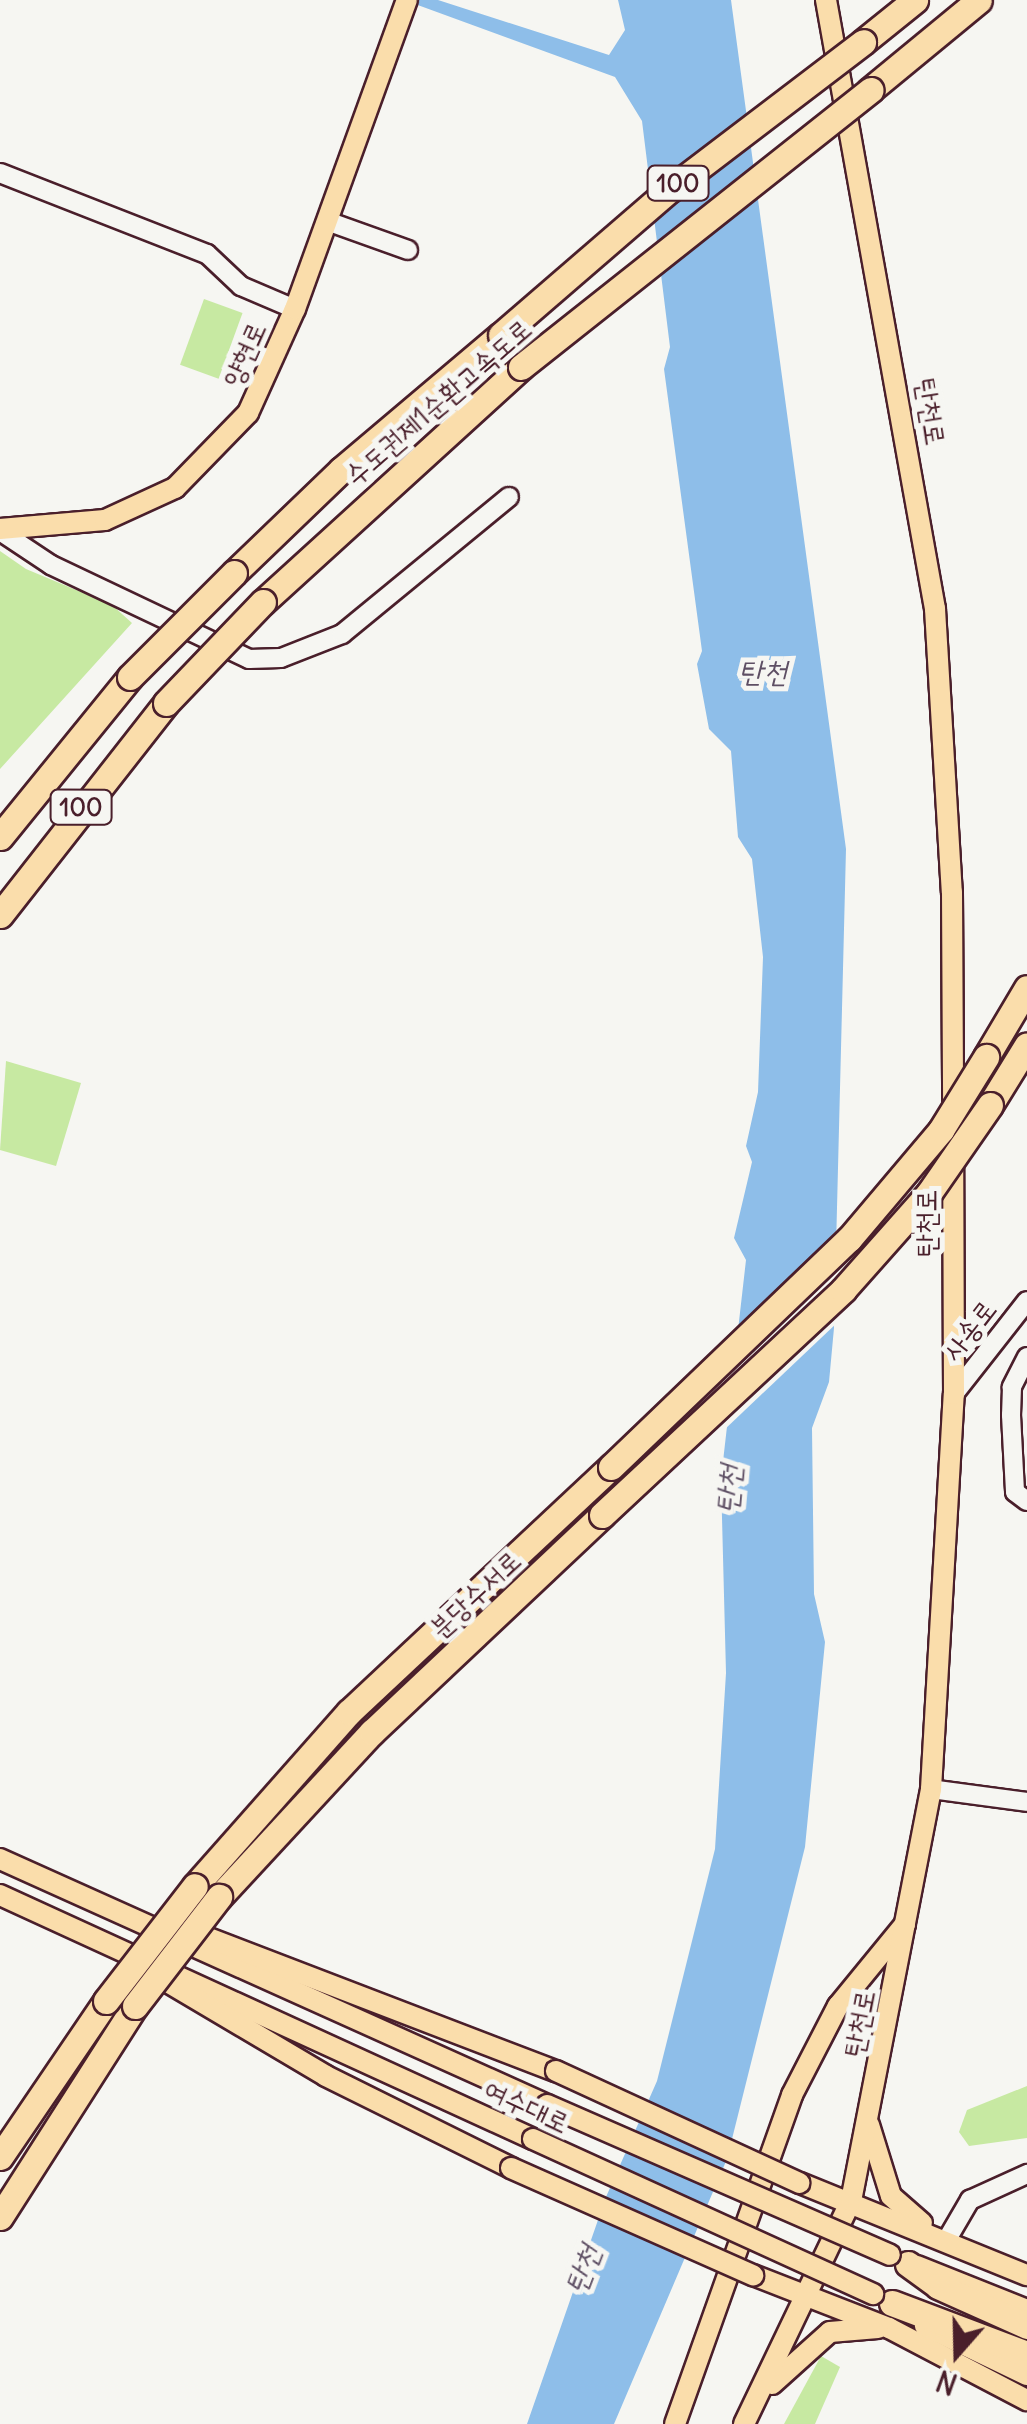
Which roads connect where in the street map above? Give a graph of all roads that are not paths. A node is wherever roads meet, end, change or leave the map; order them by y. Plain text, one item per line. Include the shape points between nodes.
1 (408, 0) edge
2 (826, 0) edge
3 (915, 0) edge
4 (979, 0) edge
5 (0, 173) edge
6 (326, 221) junction
7 (408, 250) dead end
8 (295, 309) junction
9 (508, 497) dead end
10 (0, 530) edge
11 (0, 837) edge
12 (0, 915) edge
13 (1027, 988) edge
14 (1027, 1045) edge
15 (1027, 1301) edge
16 (1027, 1357) edge
17 (1020, 1389) edge
18 (954, 1394) junction
19 (1027, 1501) edge
20 (931, 1789) junction
21 (1027, 1802) edge
22 (0, 1859) edge
23 (0, 1894) edge
24 (94, 1901) junction
25 (906, 1922) junction
26 (82, 1930) junction
27 (868, 2123) junction
28 (0, 2157) edge
29 (1027, 2174) edge
30 (852, 2201) junction
31 (0, 2218) edge
32 (946, 2241) junction
33 (899, 2260) junction
34 (1027, 2275) edge
35 (809, 2295) junction
36 (884, 2309) junction
37 (1027, 2310) edge
38 (1027, 2326) edge
39 (1027, 2354) edge
40 (1027, 2376) edge
41 (760, 2396) junction
42 (1027, 2400) edge
43 (675, 2424) edge
44 (744, 2424) edge

1 - 6 main road, 양현로
2 - 18 main road, 탄천로 via 894,351 935,609 952,892
3 - 11 highway, 수도권제1순환고속도로 / 100, bridge via 669,190 341,470 130,677
4 - 12 highway, 수도권제1순환고속도로 / 100, bridge via 521,368 264,602 166,703
5 - 8 street via 207,254 241,286
6 - 7 street
6 - 8 main road, 양현로
8 - 10 main road, 양현로 via 248,414 175,488 105,520
9 - 10 street via 342,634 281,658 249,659 51,565
13 - 28 highway, 분당수서로, bridge via 940,1130 849,1238 349,1712 195,1886 106,2001
14 - 31 highway, 분당수서로, bridge via 930,1193 843,1290 372,1732 219,1897 135,2006
15 - 18 street, 사송로
16 - 17 street
17 - 19 street via 1014,1492
18 - 20 main road, 탄천로
20 - 21 street
20 - 25 main road, 탄천로
22 - 24 main road, 여수대로
23 - 26 main road, 여수대로
24 - 30 main road, bridge via 293,1965
24 - 33 main road, 여수대로, bridge
25 - 27 main road, 탄천로
25 - 43 main road via 838,2006 792,2095
26 - 35 main road, bridge via 326,2076 510,2168
26 - 36 main road, 여수대로, bridge
27 - 30 main road, 탄천로
27 - 32 main road via 891,2196
29 - 32 street via 970,2200
30 - 32 main road
30 - 35 main road, 탄천로
32 - 34 main road
33 - 37 main road, 여수대로
33 - 38 highway via 938,2286
35 - 36 main road
35 - 41 main road, 탄천로
36 - 39 highway
36 - 40 main road, 여수대로
36 - 41 main road via 830,2332
36 - 42 main road
41 - 44 main road, 탄천로

